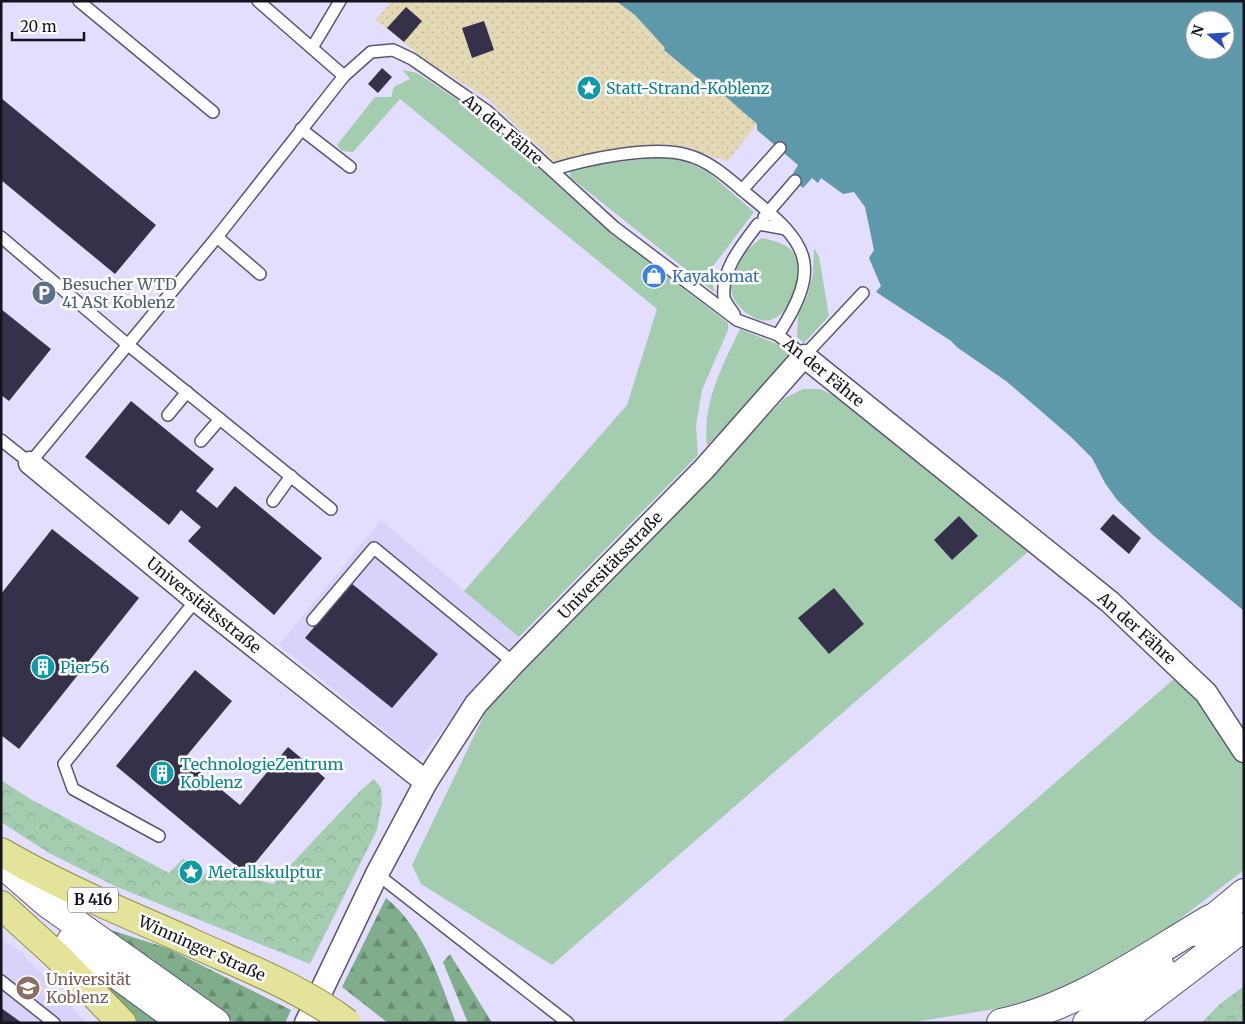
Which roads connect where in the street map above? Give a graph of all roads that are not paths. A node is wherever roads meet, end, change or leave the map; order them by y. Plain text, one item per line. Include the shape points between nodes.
1 (79, 1) edge
2 (258, 1) edge
3 (340, 1) edge
4 (312, 48) junction
5 (344, 76) junction
6 (213, 112) dead end
7 (301, 129) junction
8 (780, 148) dead end
9 (350, 167) dead end
10 (552, 170) junction
11 (795, 181) dead end
12 (742, 190) junction
13 (768, 211) junction
14 (758, 224) junction
15 (786, 228) junction
16 (1, 237) edge
17 (217, 237) junction
18 (260, 274) dead end
19 (863, 293) dead end
20 (737, 320) junction
21 (778, 335) junction
22 (128, 344) junction
23 (804, 356) junction
24 (187, 392) junction
25 (168, 415) dead end
26 (220, 419) junction
27 (1, 440) edge
28 (201, 441) dead end
29 (30, 462) junction
30 (291, 476) junction
31 (273, 501) dead end
32 (331, 509) dead end
33 (196, 600) junction
34 (314, 620) dead end
35 (514, 664) junction
36 (1244, 751) edge
37 (426, 782) junction
38 (159, 836) dead end
39 (1, 852) edge
40 (1, 863) edge
41 (378, 874) junction
42 (1, 890) edge
43 (1244, 893) edge
44 (1, 905) edge
45 (1210, 919) junction
46 (1244, 928) edge
47 (1244, 941) edge
48 (1, 981) edge
49 (54, 1023) edge
50 (122, 1023) edge
51 (183, 1023) edge
52 (216, 1023) edge
53 (306, 1023) edge
54 (347, 1023) edge
55 (568, 1023) edge
56 (1001, 1023) edge
57 (1087, 1023) edge
58 (1118, 1023) edge
59 (1149, 1023) edge

1 - 6 lane
2 - 4 lane
3 - 4 lane
4 - 5 lane
5 - 7 lane, An der Fähre
5 - 10 lane, An der Fähre via 371,52 393,50 412,59 487,111
7 - 9 lane
7 - 17 lane, An der Fähre
8 - 12 lane
10 - 12 lane via 600,158 667,152 687,155 712,166
10 - 20 lane, An der Fähre via 614,227
11 - 13 lane
12 - 13 lane
13 - 14 lane
13 - 15 lane
14 - 15 lane
14 - 20 lane via 727,270 724,298
15 - 21 lane via 803,255 805,274 794,310
16 - 22 lane
17 - 18 lane
17 - 22 lane, An der Fähre
19 - 23 lane
20 - 21 lane, An der Fähre
21 - 23 lane, An der Fähre
22 - 24 lane
22 - 29 lane, An der Fähre
23 - 35 street, Universitätsstraße via 704,469
23 - 36 street, An der Fähre via 1110,602 1206,693
24 - 25 lane
24 - 26 lane
26 - 28 lane
26 - 30 lane
27 - 29 lane
29 - 33 street, Universitätsstraße
30 - 31 lane
30 - 32 lane
33 - 37 street, Universitätsstraße
33 - 38 lane via 64,764 72,790
34 - 35 lane via 374,548
35 - 37 street, Universitätsstraße via 476,704
37 - 41 street, Universitätsstraße
39 - 54 main road, Winninger Straße / B 416, bridge via 67,888 298,992
40 - 52 main road via 48,903
41 - 53 street, Universitätsstraße
41 - 55 lane
42 - 51 main road
43 - 45 main road
44 - 50 main road via 56,955
45 - 56 main road via 1092,989 1050,1008
45 - 57 main road via 1164,962
46 - 58 main road
47 - 59 main road via 1185,987
48 - 49 lane

